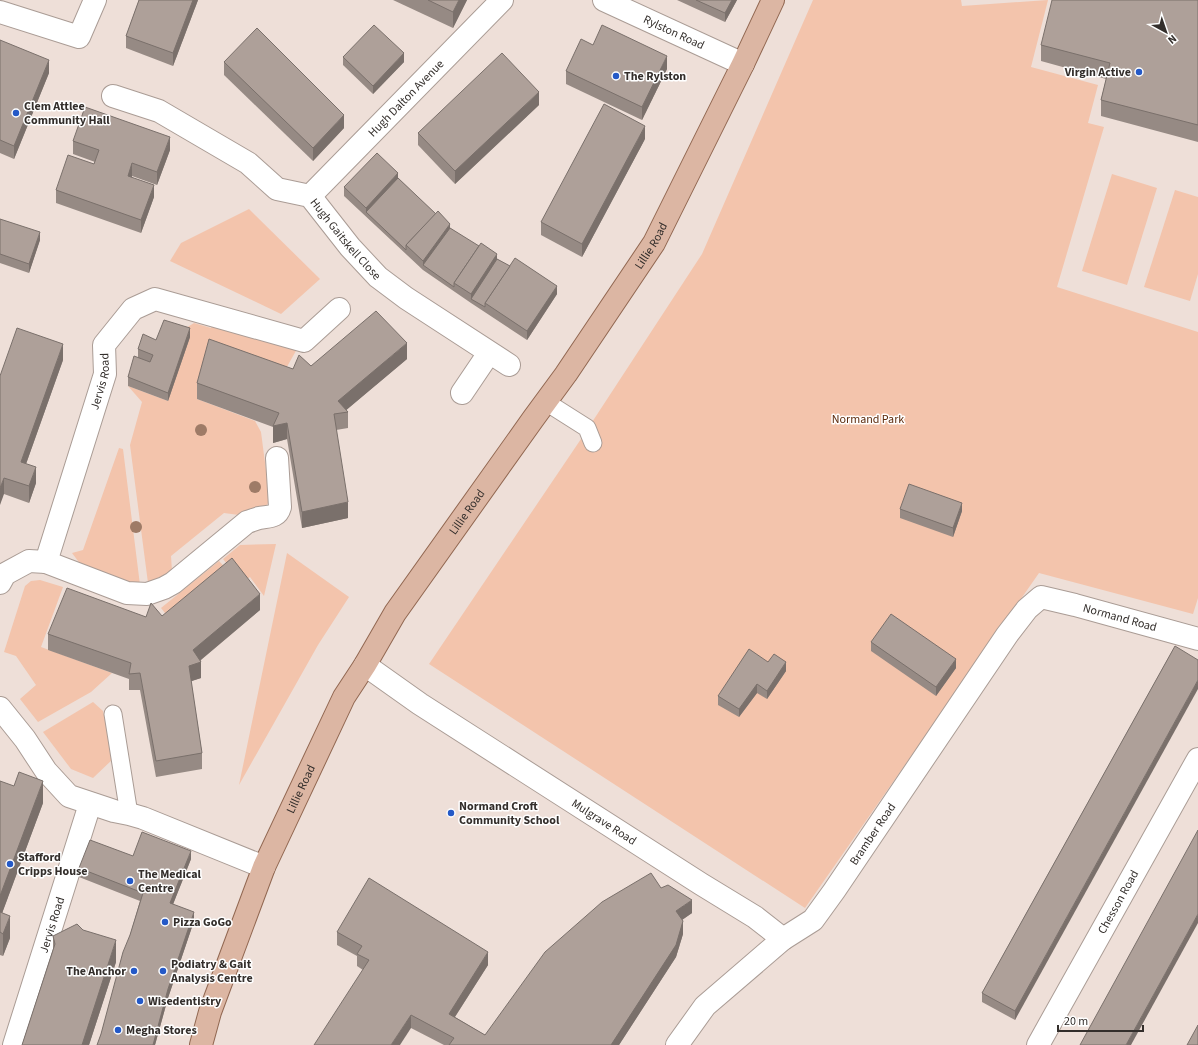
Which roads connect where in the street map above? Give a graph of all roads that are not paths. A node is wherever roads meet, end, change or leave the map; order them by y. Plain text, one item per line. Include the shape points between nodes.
1 (95, 0) edge
2 (502, 0) edge
3 (604, 0) edge
4 (773, 0) edge
5 (0, 12) edge
6 (743, 64) junction
7 (113, 96) dead end
8 (310, 196) junction
9 (339, 309) dead end
10 (489, 353) junction
11 (509, 365) dead end
12 (462, 393) dead end
13 (546, 402) junction
14 (593, 443) dead end
15 (277, 458) dead end
16 (46, 562) junction
17 (0, 583) edge
18 (1041, 597) joint
19 (1198, 639) edge
20 (365, 665) junction
21 (0, 708) edge
22 (112, 714) dead end
23 (1198, 759) edge
24 (90, 804) junction
25 (129, 814) junction
26 (264, 867) junction
27 (782, 939) junction
28 (14, 1045) edge
29 (201, 1045) edge
30 (677, 1045) edge
31 (1038, 1045) edge

1 - 5 street via 79,37
2 - 8 street, Hugh Dalton Avenue
3 - 6 street, Rylston Road
4 - 6 main road, Lillie Road
6 - 13 main road, Lillie Road via 654,243
7 - 8 street, Hugh Gaitskell Close via 159,111 248,163 277,189
8 - 10 street, Hugh Gaitskell Close via 378,278
9 - 16 street, Jervis Road via 304,341 155,299 133,309 104,345 105,374
10 - 11 street, Hugh Gaitskell Close
10 - 12 street
13 - 14 lane via 587,428
13 - 20 main road, Lillie Road via 395,613
15 - 16 street via 279,512 273,516 247,522 164,588 147,594 127,592
16 - 17 street via 30,561 5,574
18 - 19 street, Normand Road
18 - 27 street, Bramber Road via 1026,609 1007,635 834,891 812,920
20 - 26 main road, Lillie Road via 344,697
20 - 27 street, Mulgrave Road via 420,704 755,917
21 - 24 street via 46,771 69,796
22 - 25 lane
23 - 31 street, Chesson Road
24 - 25 street
24 - 28 street, Jervis Road
25 - 26 street
26 - 29 main road, Lillie Road via 210,1012
27 - 30 street, Bramber Road via 705,1006

